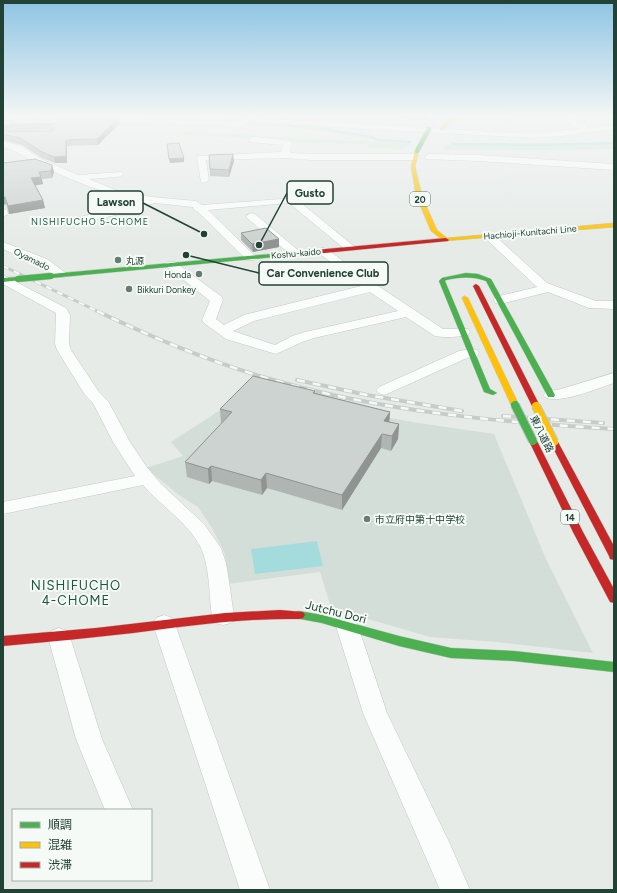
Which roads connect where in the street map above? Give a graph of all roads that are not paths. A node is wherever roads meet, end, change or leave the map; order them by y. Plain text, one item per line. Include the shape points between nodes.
1 (34, 159) edge
2 (201, 159) edge
3 (415, 159) edge
4 (430, 159) edge
5 (488, 159) edge
6 (38, 161) junction
7 (24, 163) edge
8 (614, 167) edge
9 (428, 168) dead end
10 (118, 174) dead end
11 (76, 177) junction
12 (204, 180) dead end
13 (152, 200) junction
14 (198, 208) junction
15 (251, 216) dead end
16 (80, 220) dead end
17 (614, 225) edge
18 (450, 230) dead end
19 (489, 236) junction
20 (446, 240) junction
21 (3, 245) edge
22 (350, 248) junction
23 (323, 251) junction
24 (294, 253) junction
25 (251, 258) junction
26 (171, 265) junction
27 (56, 275) junction
28 (456, 276) junction
29 (471, 276) junction
30 (9, 280) edge
31 (373, 287) junction
32 (549, 288) junction
33 (500, 300) junction
34 (614, 305) edge
35 (409, 312) junction
36 (224, 330) junction
37 (463, 332) junction
38 (472, 353) junction
39 (614, 378) edge
40 (384, 390) dead end
41 (493, 393) dead end
42 (549, 395) joint
43 (146, 479) junction
44 (3, 508) edge
45 (614, 556) edge
46 (614, 599) edge
47 (223, 617) junction
48 (164, 624) junction
49 (347, 626) junction
50 (59, 637) junction
51 (3, 641) edge
52 (614, 667) edge
53 (119, 809) edge
54 (255, 890) edge
55 (455, 890) edge

1 - 6 street
2 - 12 street
3 - 20 main road, 20 via 414,177 419,196 434,231
4 - 9 main road
5 - 8 street
6 - 7 street
6 - 11 street
10 - 11 street
11 - 13 street via 116,192
13 - 14 street via 196,204
13 - 16 street
14 - 22 street via 291,200
14 - 25 street
15 - 24 street
17 - 19 main road, Hachioji-Kunitachi Line
18 - 20 main road
19 - 20 main road, Hachioji-Kunitachi Line
19 - 32 street via 543,286
20 - 22 main road, Koshu-kaido
21 - 27 street, Oyamado via 43,262
22 - 23 main road, Koshu-kaido
23 - 24 main road, Koshu-kaido
23 - 31 street
24 - 25 main road, Koshu-kaido
25 - 26 main road, Koshu-kaido
26 - 27 main road, Koshu-kaido
26 - 36 street via 217,300 209,320
27 - 30 main road, Koshu-kaido, bridge
28 - 29 main road
28 - 37 main road via 442,281
28 - 46 main road, 東八道路 / 14, bridge via 515,406
29 - 33 main road via 489,280
29 - 45 main road, 東八道路 / 14, bridge
30 - 43 street via 61,311 64,350 93,395 100,401 128,454
31 - 35 street
31 - 36 street via 249,318
32 - 33 street
32 - 34 street via 594,305
33 - 42 main road
35 - 36 street via 310,335 276,350 231,336
35 - 37 street via 440,333
37 - 38 main road
38 - 40 street via 464,354
38 - 41 main road via 487,390
39 - 42 street via 562,394
43 - 44 street
43 - 47 street via 200,532 212,549
47 - 48 main road, Jutchu Dori
47 - 49 main road, Jutchu Dori via 300,615
48 - 50 main road, Jutchu Dori
48 - 54 street
49 - 52 main road, Jutchu Dori via 452,653 514,656
49 - 55 street via 375,714
50 - 51 main road, Jutchu Dori
50 - 53 street via 89,739

